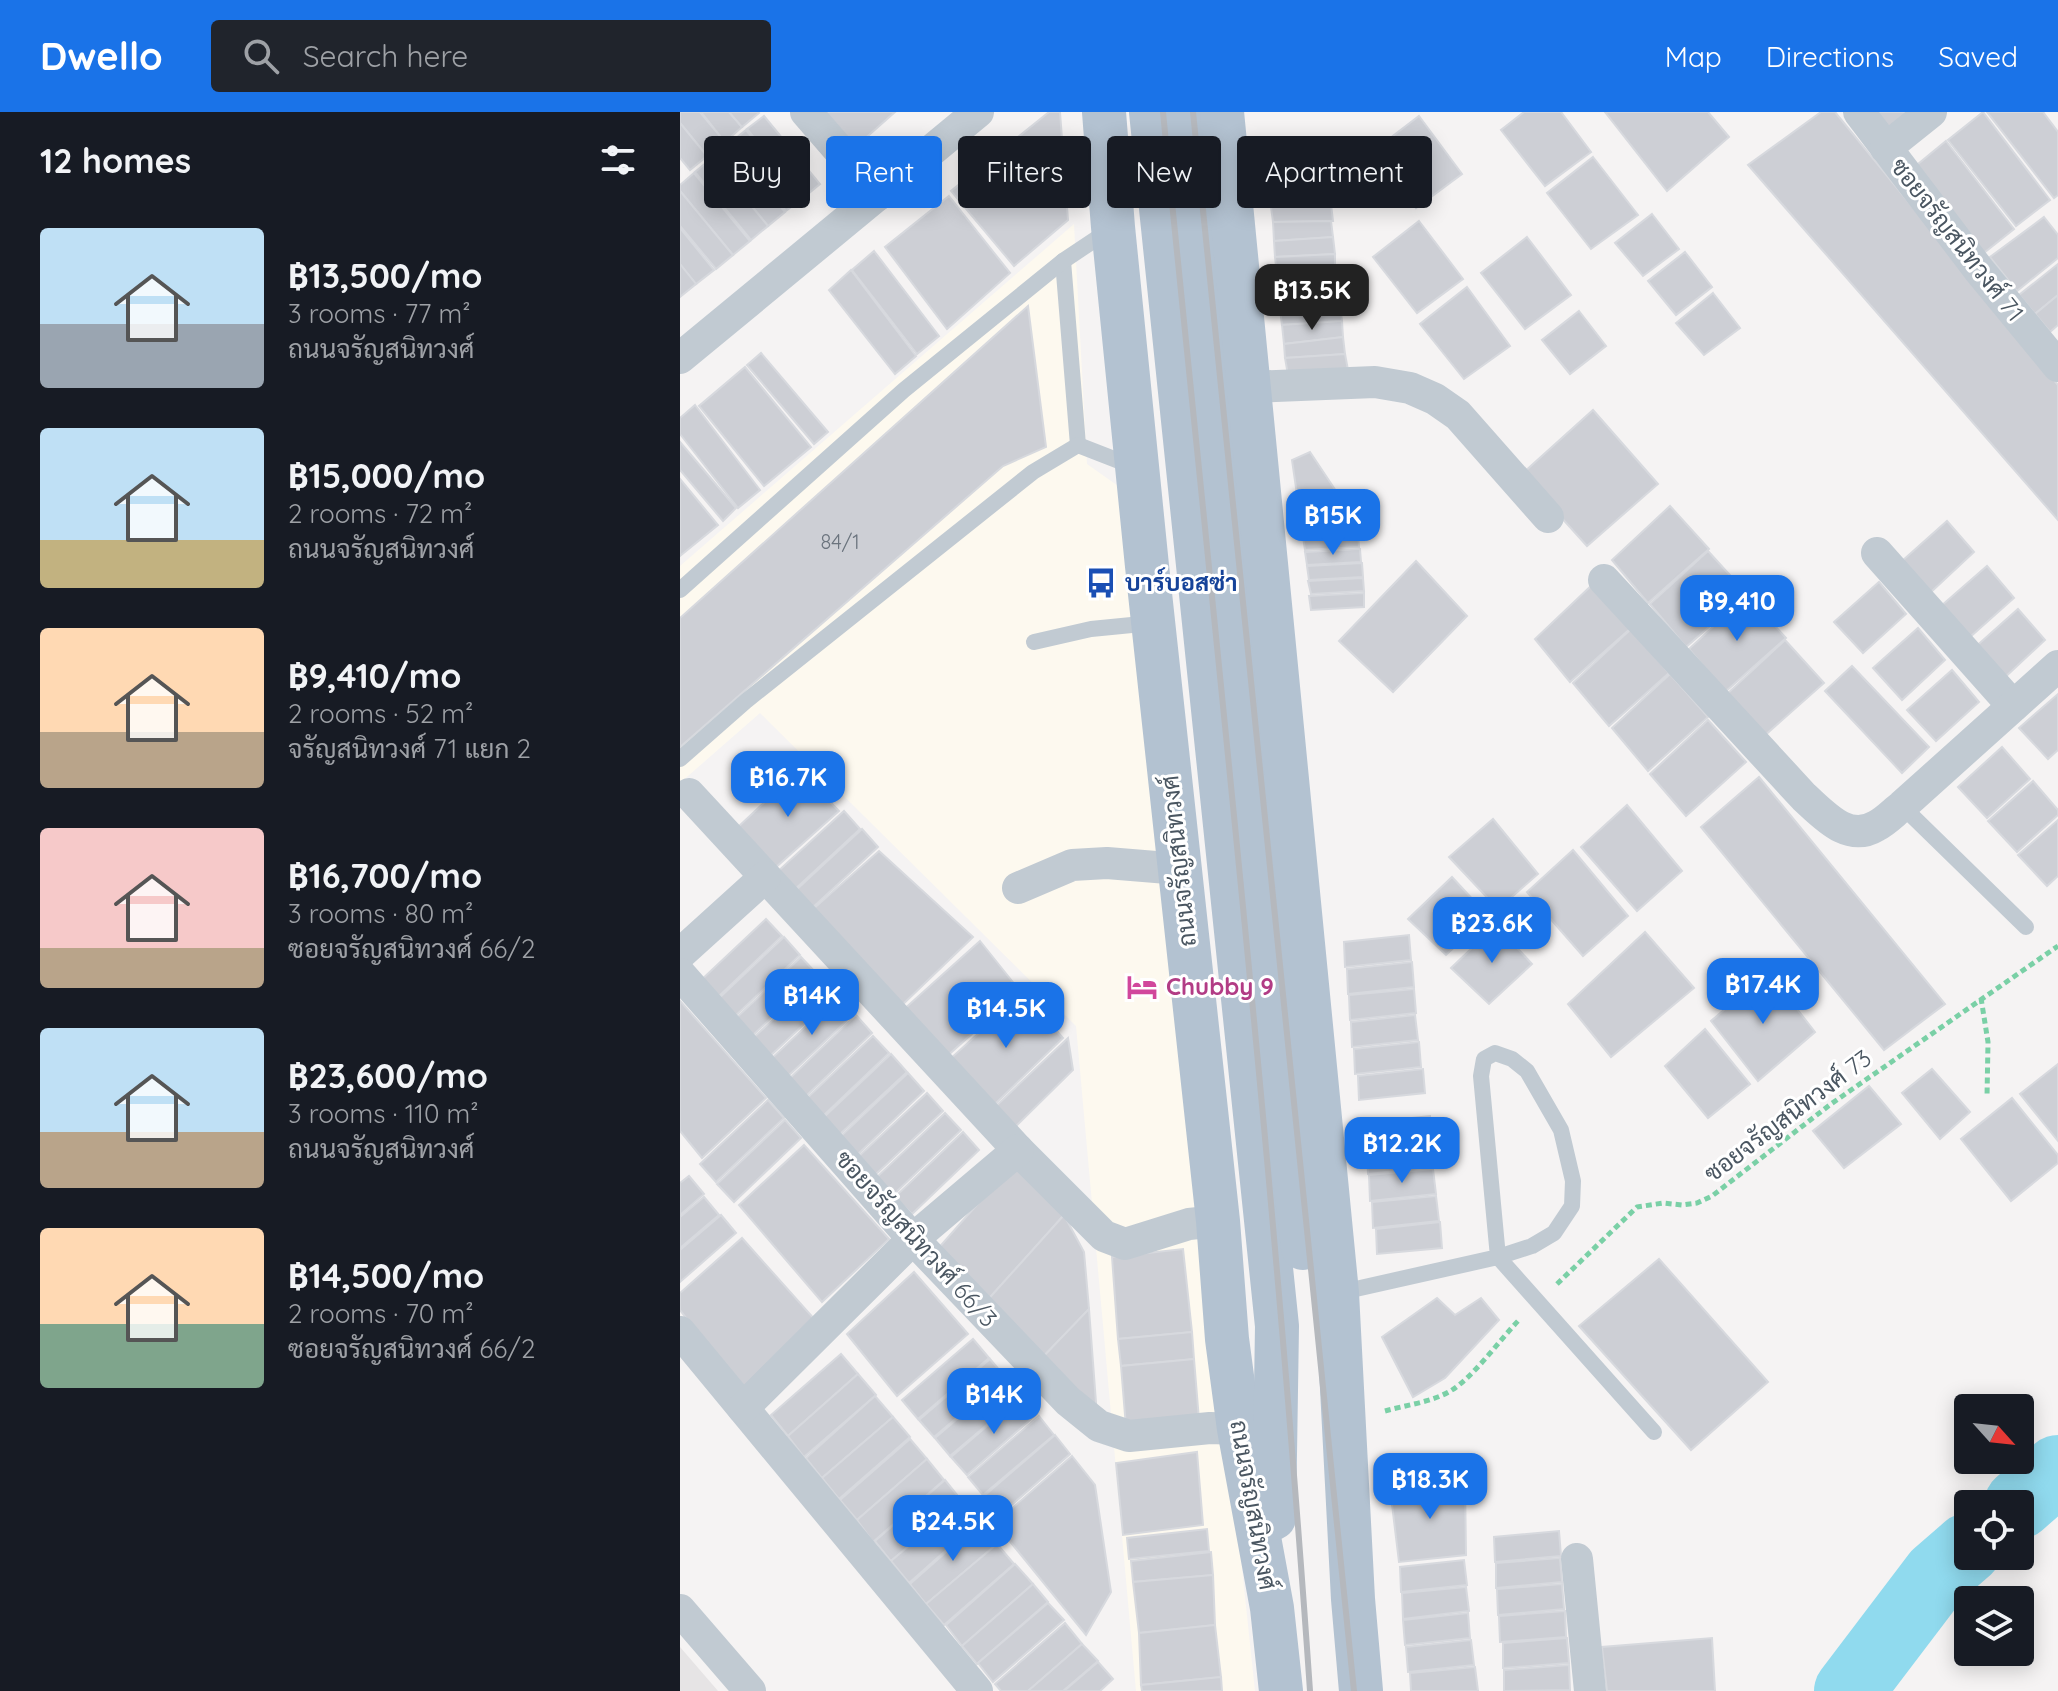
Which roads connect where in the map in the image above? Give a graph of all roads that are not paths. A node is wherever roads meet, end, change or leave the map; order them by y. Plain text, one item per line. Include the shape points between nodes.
1 (806, 112) edge
2 (978, 112) edge
3 (1104, 112) edge
4 (1151, 112) edge
5 (1186, 112) edge
6 (1222, 112) edge
7 (1859, 112) edge
8 (1931, 112) edge
9 (827, 136) edge
10 (942, 142) edge
11 (1886, 148) junction
12 (862, 208) edge
13 (1113, 227) junction
14 (1063, 261) junction
15 (680, 358) edge
16 (2058, 366) edge
17 (1249, 387) junction
18 (1078, 445) junction
19 (1137, 468) junction
20 (1548, 517) dead end
21 (1877, 553) dead end
22 (1604, 580) dead end
23 (680, 590) edge
24 (1153, 622) junction
25 (1034, 642) dead end
26 (2058, 666) edge
27 (2013, 706) junction
28 (680, 759) edge
29 (689, 794) dead end
30 (1902, 806) junction
31 (1180, 869) junction
32 (765, 877) junction
33 (1018, 888) dead end
34 (2026, 927) dead end
35 (680, 954) edge
36 (680, 974) edge
37 (1018, 1150) junction
38 (1218, 1221) junction
39 (913, 1239) junction
40 (1498, 1257) junction
41 (1337, 1293) junction
42 (680, 1332) edge
43 (743, 1408) junction
44 (1239, 1429) junction
45 (1654, 1432) dead end
46 (1577, 1559) dead end
47 (1353, 1599) junction
48 (1272, 1608) junction
49 (682, 1616) edge
50 (750, 1691) edge
51 (977, 1691) edge
52 (1281, 1691) edge
53 (1361, 1691) edge
54 (1590, 1691) edge

1 - 9 street
2 - 10 street
3 - 13 main road, ถนนจรัญสนิทวงศ์
4 - 48 main road, ถนนจรัญสนิทวงศ์ via 1277,1326
5 - 47 main road via 1292,1155
6 - 17 main road
7 - 11 street, ซอยจรัญสนิทวงศ์ 71
8 - 11 street
11 - 16 street, ซอยจรัญสนิทวงศ์ 71
12 - 15 street
13 - 14 lane
13 - 19 main road, ถนนจรัญสนิทวงศ์
14 - 18 lane
14 - 23 lane via 904,390
17 - 20 street via 1375,382 1410,388 1458,415
17 - 41 main road
18 - 19 lane
18 - 28 lane via 1033,472
19 - 24 main road, ถนนจรัญสนิทวงศ์
21 - 27 street
22 - 30 street via 1833,823 1855,833 1875,827
24 - 25 lane
24 - 31 main road, ถนนจรัญสนิทวงศ์
26 - 27 street
27 - 30 street
29 - 32 street
30 - 34 lane
31 - 33 street via 1072,865
31 - 38 main road, ถนนจรัญสนิทวงศ์
32 - 35 street
32 - 37 street
36 - 39 street, ซอยจรัญสนิทวงศ์ 66/3
37 - 38 street via 1104,1236 1125,1244 1189,1224
37 - 39 street
38 - 44 main road, ถนนจรัญสนิทวงศ์
39 - 43 street
39 - 44 street, ซอยจรัญสนิทวงศ์ 66/3 via 1068,1401 1099,1426 1129,1436
40 - 40 lane via 1481,1076 1484,1059 1495,1053 1527,1071 1561,1130 1573,1181 1572,1206 1554,1233
40 - 41 lane
40 - 45 lane
41 - 47 main road
42 - 43 street
43 - 51 street
44 - 48 main road, ถนนจรัญสนิทวงศ์
46 - 54 street
47 - 53 main road
48 - 52 main road, ถนนจรัญสนิทวงศ์
49 - 50 street

